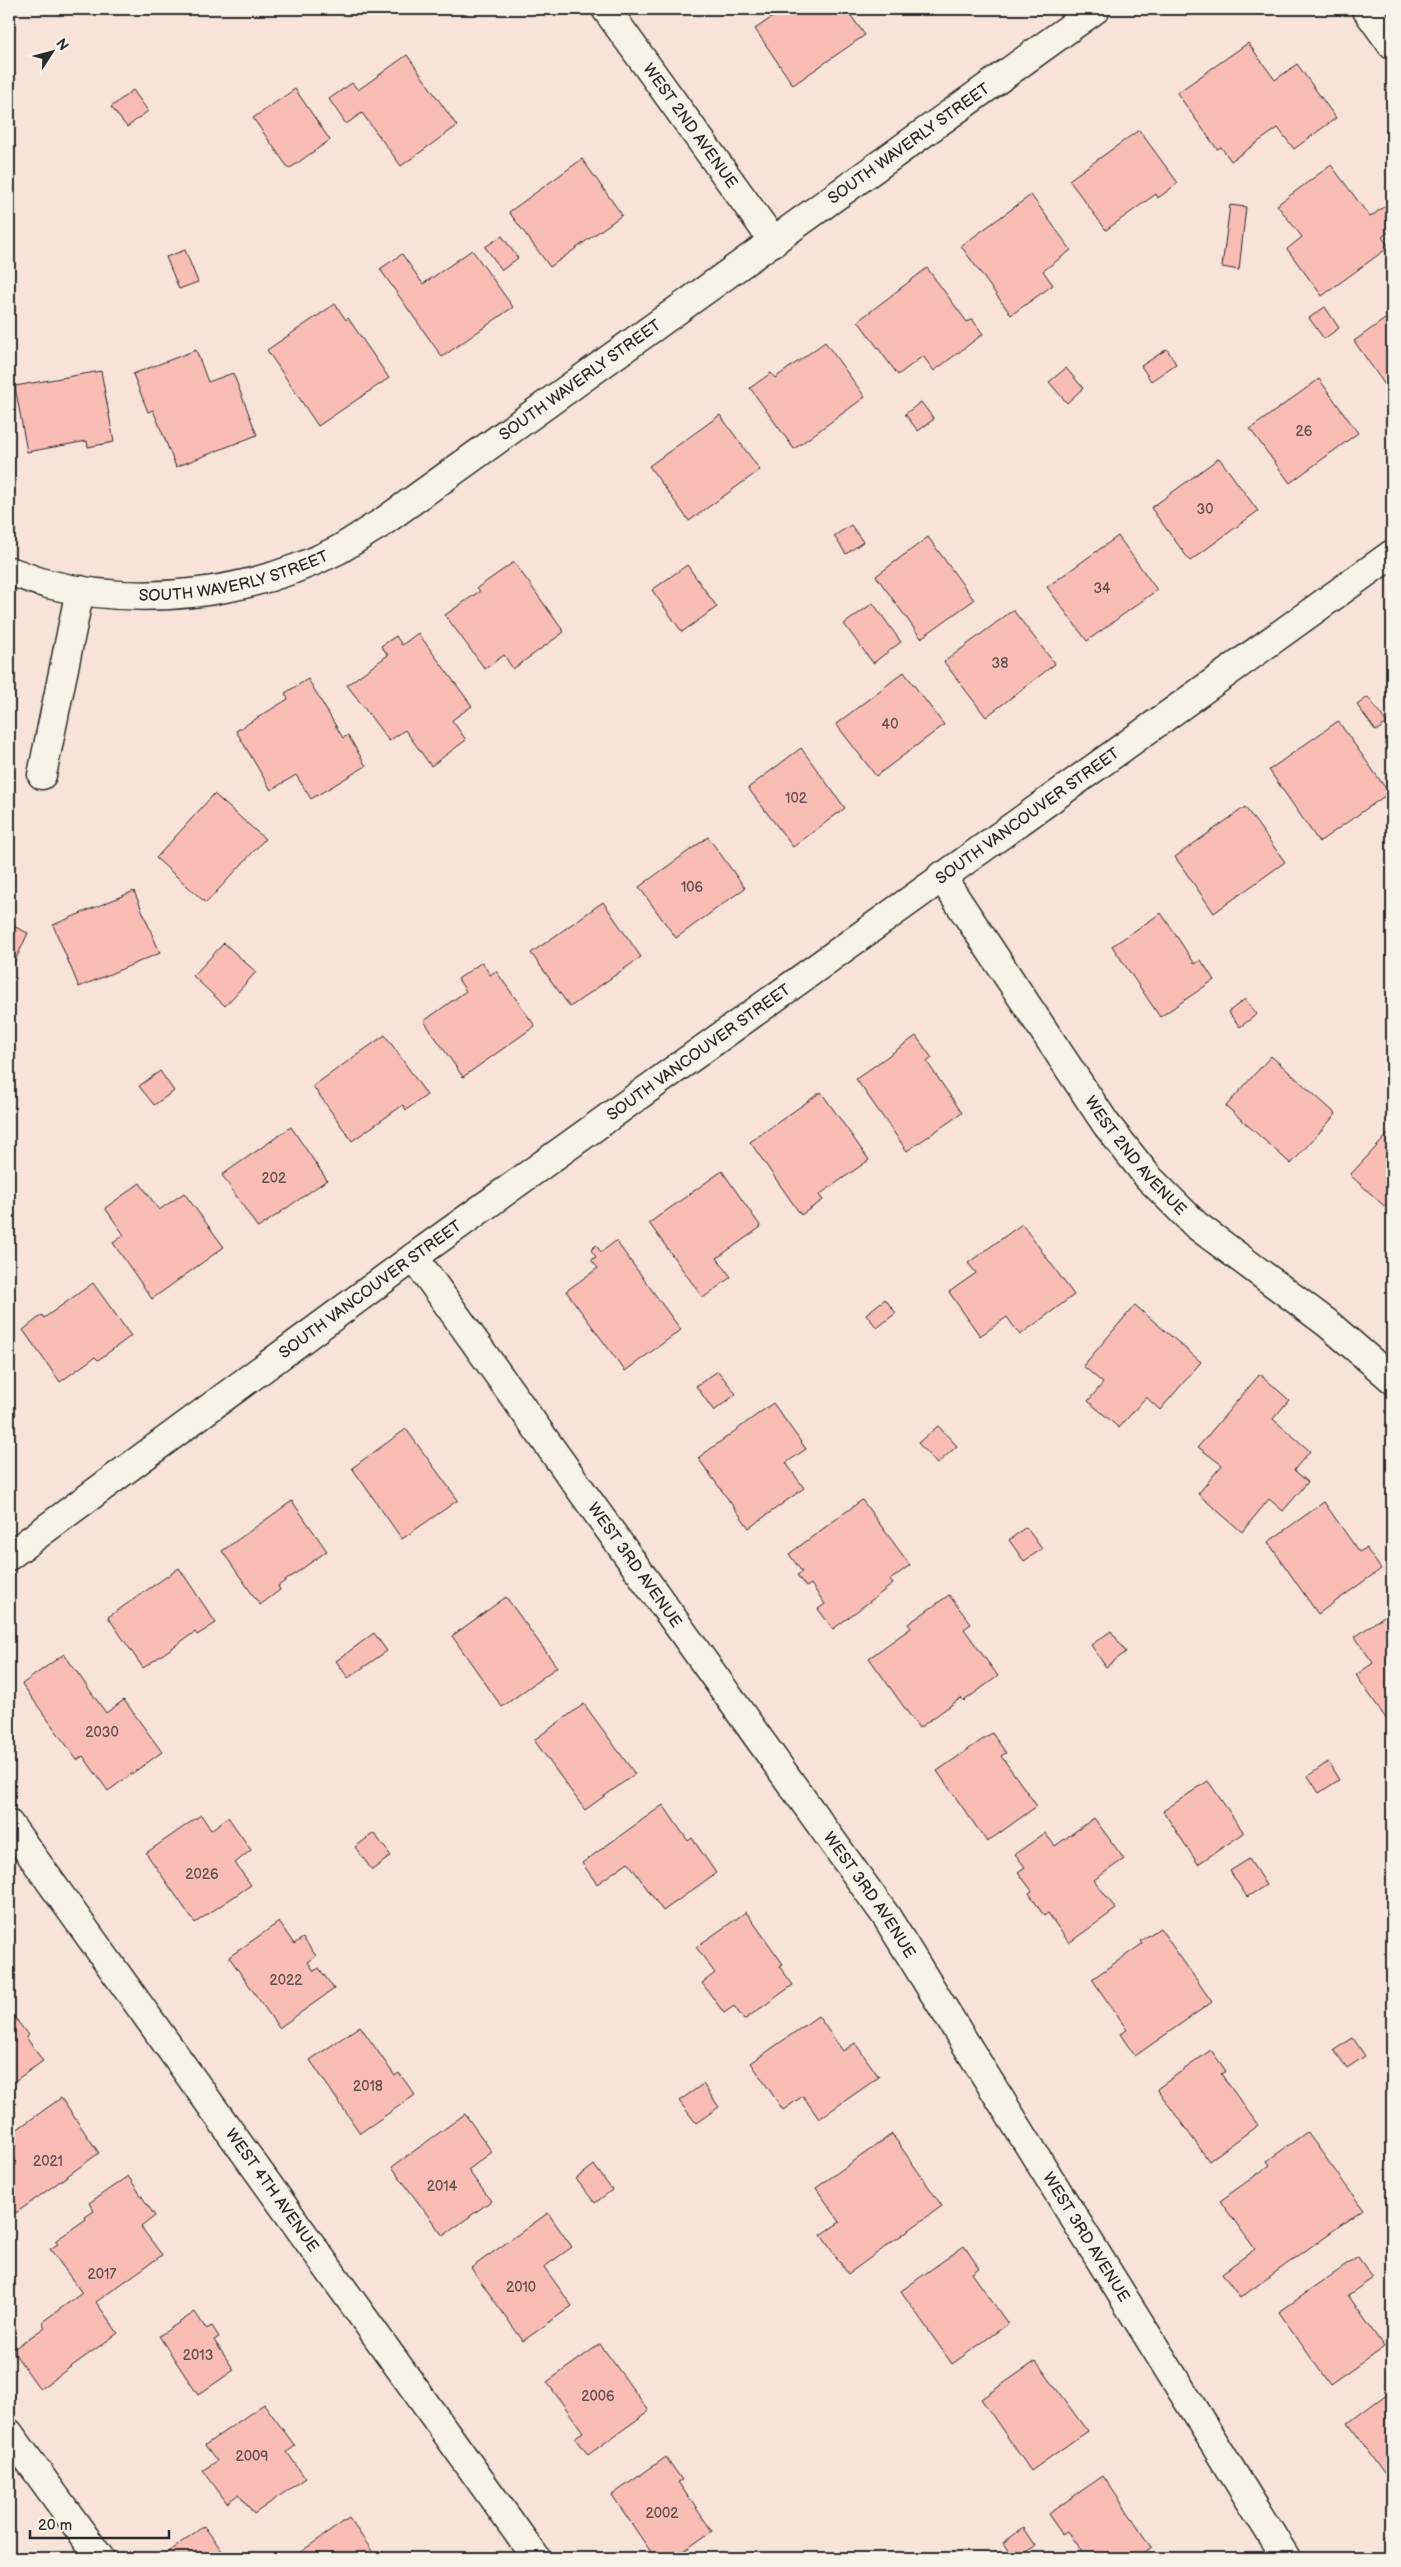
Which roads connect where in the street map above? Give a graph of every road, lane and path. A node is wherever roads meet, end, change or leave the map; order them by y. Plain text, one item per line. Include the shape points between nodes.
1 (606, 9) edge
2 (1096, 9) edge
3 (1366, 9) edge
4 (1392, 45) edge
5 (774, 242) junction
6 (1392, 554) edge
7 (9, 571) edge
8 (80, 590) junction
9 (42, 775) dead end
10 (941, 876) junction
11 (414, 1257) junction
12 (1392, 1379) edge
13 (9, 1556) edge
14 (9, 1824) edge
15 (9, 2433) edge
16 (100, 2558) edge
17 (536, 2558) edge
18 (1286, 2558) edge

1 - 5 street, WEST 2ND AVENUE
2 - 5 street, SOUTH WAVERLY STREET
3 - 4 street
5 - 8 street, SOUTH WAVERLY STREET via 380,524 338,550 232,587 179,594 132,595
6 - 10 street, SOUTH VANCOUVER STREET
7 - 8 street, SOUTH WAVERLY STREET
8 - 9 street
10 - 11 street, SOUTH VANCOUVER STREET
10 - 12 street, WEST 2ND AVENUE via 1106,1124 1148,1177 1196,1225 1327,1323
11 - 13 street, SOUTH VANCOUVER STREET
11 - 18 street, WEST 3RD AVENUE via 886,1916
14 - 17 street, WEST 4TH AVENUE
15 - 16 street

